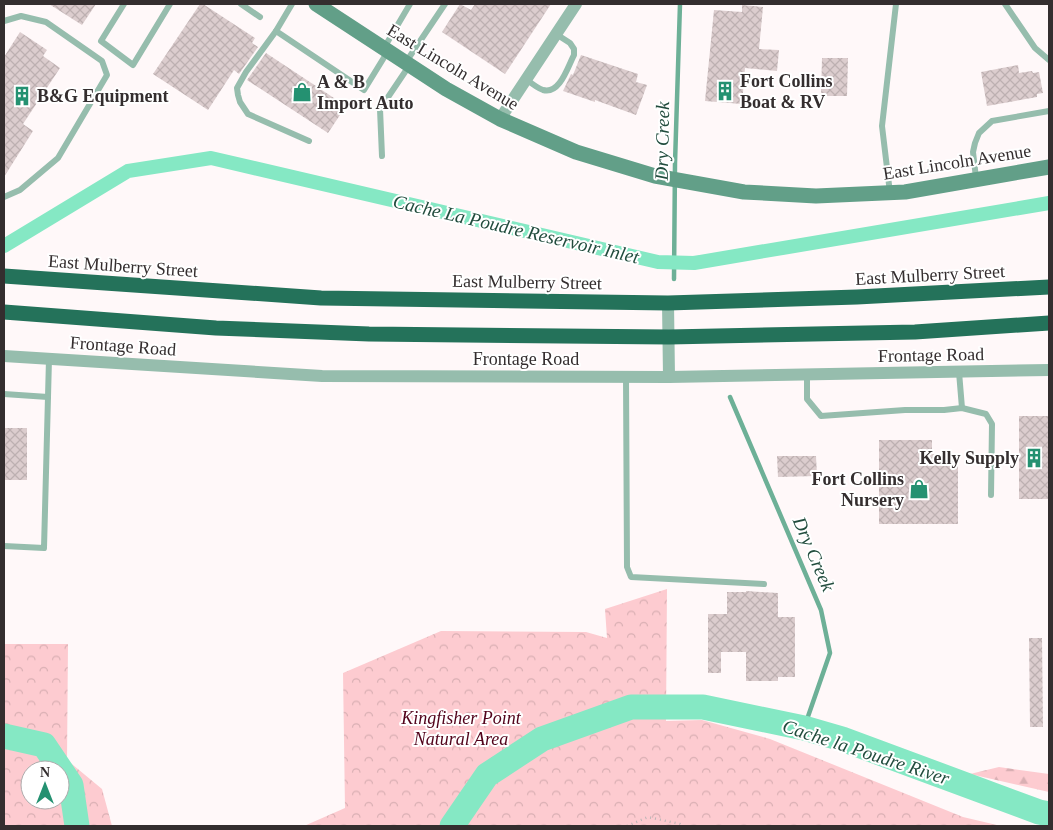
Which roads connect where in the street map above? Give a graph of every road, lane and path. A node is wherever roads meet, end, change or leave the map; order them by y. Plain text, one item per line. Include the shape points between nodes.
1 (124, 4) edge
2 (170, 4) edge
3 (241, 4) edge
4 (292, 4) edge
5 (316, 4) edge
6 (410, 4) edge
7 (445, 4) edge
8 (576, 4) edge
9 (896, 4) edge
10 (1005, 4) edge
11 (260, 17) dead end
12 (4, 21) edge
13 (276, 31) junction
14 (556, 34) junction
15 (386, 50) junction
16 (1049, 60) edge
17 (408, 64) junction
18 (526, 79) junction
19 (1049, 112) edge
20 (500, 119) junction
21 (308, 141) dead end
22 (382, 156) dead end
23 (1049, 167) edge
24 (976, 180) junction
25 (890, 193) junction
26 (4, 197) edge
27 (4, 276) edge
28 (1049, 287) edge
29 (668, 303) junction
30 (4, 304) edge
31 (4, 312) edge
32 (101, 318) junction
33 (1049, 323) edge
34 (669, 337) junction
35 (4, 356) edge
36 (49, 359) junction
37 (1049, 370) edge
38 (960, 372) junction
39 (807, 375) junction
40 (626, 376) junction
41 (669, 377) junction
42 (4, 394) edge
43 (48, 397) junction
44 (962, 408) junction
45 (991, 495) dead end
46 (4, 546) edge
47 (764, 584) dead end
48 (627, 826) edge
49 (683, 826) edge

1 - 2 lane via 101,41 133,65
3 - 11 lane
4 - 13 lane
5 - 15 street, East Lincoln Avenue
6 - 15 lane
7 - 17 lane
8 - 14 street
9 - 25 lane via 882,126
10 - 16 lane via 1035,48
12 - 26 lane via 21,16 46,22 102,60 108,75 58,158 20,190
13 - 15 lane via 364,90
13 - 21 lane via 237,88 240,102 248,114
14 - 18 street
14 - 18 lane via 574,49 558,86 554,90 543,90
15 - 17 street, East Lincoln Avenue
17 - 20 street, East Lincoln Avenue
17 - 22 lane via 380,109
18 - 20 street
19 - 24 lane via 992,121 979,133 973,152
20 - 25 street, East Lincoln Avenue via 576,152 665,178 744,192 807,196
23 - 24 street, East Lincoln Avenue
24 - 25 street, East Lincoln Avenue
27 - 29 highway, East Mulberry Street via 321,298
28 - 29 highway, East Mulberry Street
29 - 34 street
30 - 32 highway
31 - 32 highway
32 - 34 highway via 216,328 369,334
33 - 34 highway via 915,332
34 - 41 street
35 - 36 street, Frontage Road
36 - 40 street, Frontage Road via 322,376
36 - 43 lane
37 - 38 street, Frontage Road
38 - 39 street, Frontage Road
38 - 44 lane
39 - 41 street, Frontage Road
39 - 44 lane via 807,399 821,416
40 - 41 street, Frontage Road
40 - 47 lane via 627,567 631,577
42 - 43 lane
43 - 46 lane via 44,548
44 - 45 lane via 986,414 992,424
48 - 49 path via 648,817

